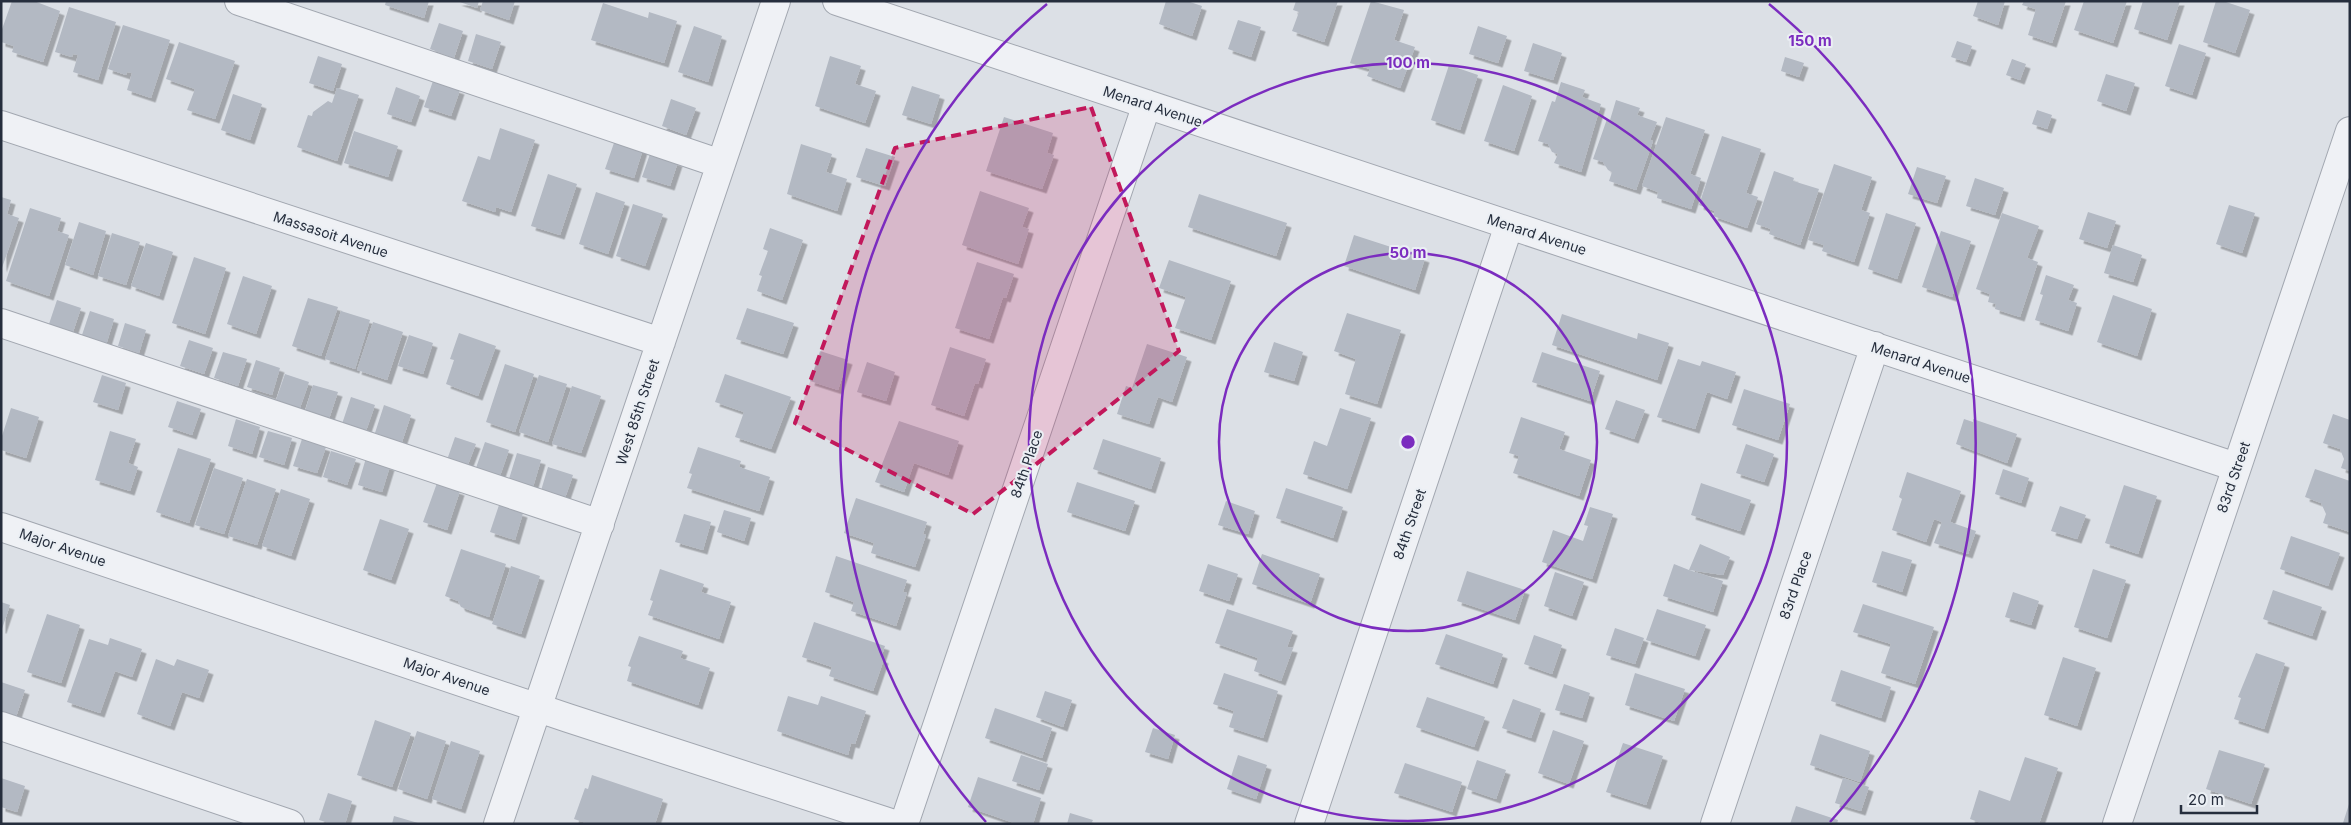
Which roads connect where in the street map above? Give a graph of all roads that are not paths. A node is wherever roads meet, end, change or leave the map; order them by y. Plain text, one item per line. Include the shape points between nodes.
1 (239, 1) edge
2 (776, 1) edge
3 (837, 1) edge
4 (1147, 104) junction
5 (1, 125) edge
6 (2350, 131) edge
7 (721, 164) junction
8 (1509, 225) junction
9 (1, 323) edge
10 (661, 342) junction
11 (1875, 346) junction
12 (2236, 467) junction
13 (600, 524) junction
14 (1, 526) edge
15 (539, 707) junction
16 (1, 726) edge
17 (290, 824) edge
18 (498, 824) edge
19 (894, 824) edge
20 (904, 824) edge
21 (1309, 824) edge
22 (1715, 824) edge
23 (2117, 824) edge

1 - 7 street
2 - 7 street, West 85th Street
3 - 4 street, Menard Avenue
4 - 8 street, Menard Avenue
4 - 20 street, 84th Place
5 - 10 street, Massasoit Avenue
6 - 12 street, 83rd Street
7 - 10 street, West 85th Street
8 - 11 street, Menard Avenue
8 - 21 street, 84th Street
9 - 13 street
10 - 13 street, West 85th Street
11 - 12 street, Menard Avenue
11 - 22 street, 83rd Place
12 - 23 street, 83rd Street
13 - 15 street, West 85th Street
14 - 15 street, Major Avenue
15 - 18 street, West 85th Street
15 - 19 street, Major Avenue
16 - 17 street

